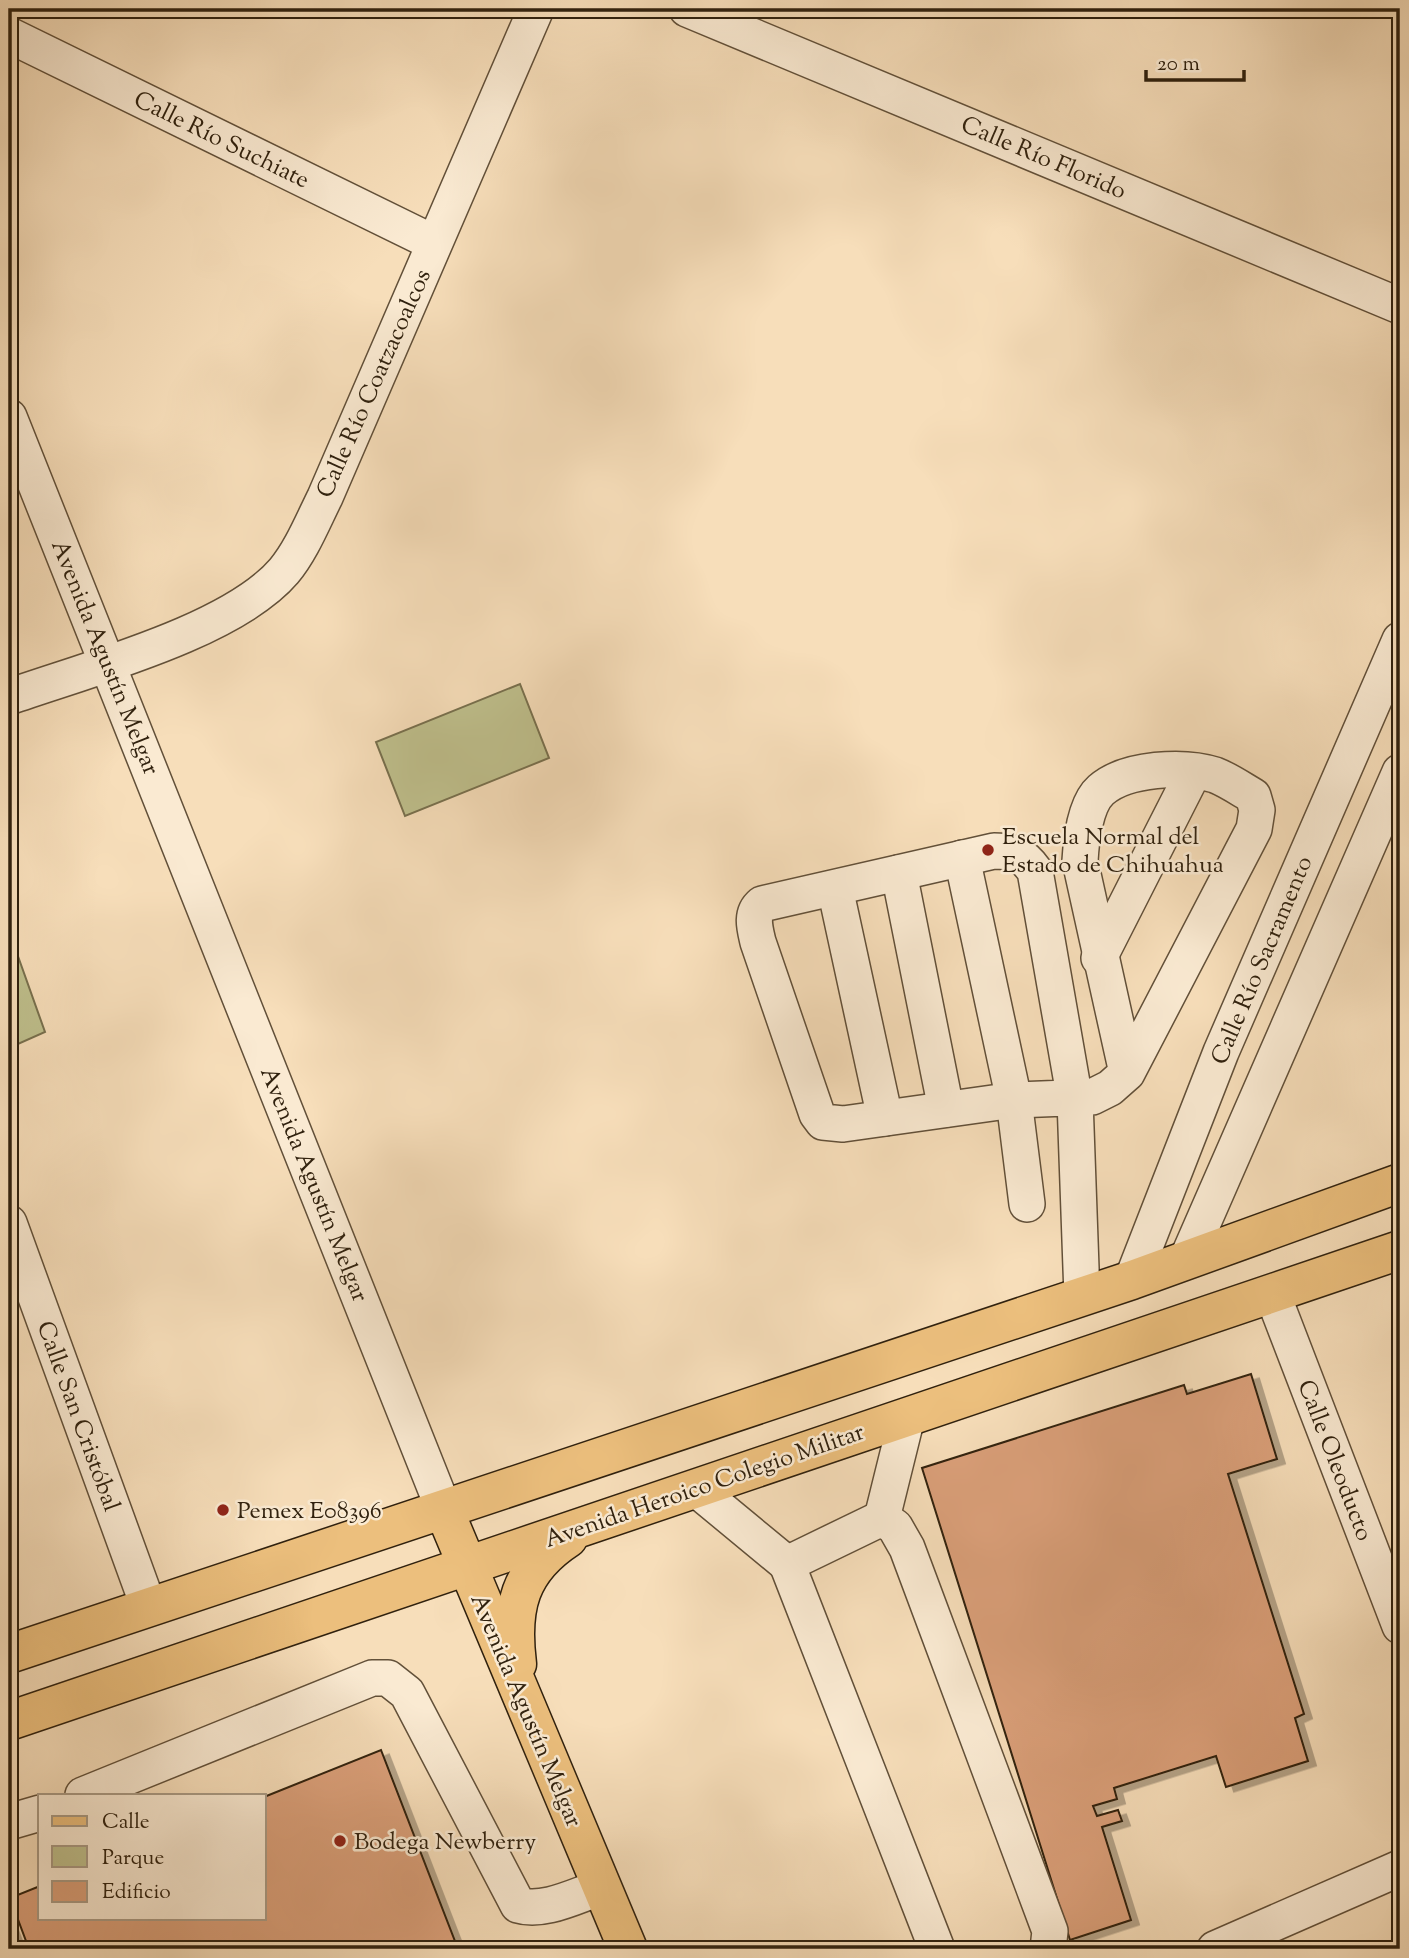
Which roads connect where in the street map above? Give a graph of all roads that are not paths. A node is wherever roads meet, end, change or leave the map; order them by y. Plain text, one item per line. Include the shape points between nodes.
1 (536, 9) edge
2 (687, 9) edge
3 (9, 35) edge
4 (434, 243) junction
5 (1400, 306) edge
6 (9, 416) edge
7 (1400, 644) edge
8 (108, 662) junction
9 (9, 697) edge
10 (1400, 772) edge
11 (1193, 773) junction
12 (1320, 824) junction
13 (1368, 846) junction
14 (962, 858) junction
15 (899, 873) junction
16 (835, 888) junction
17 (1099, 958) junction
18 (1127, 1073) junction
19 (1013, 1100) junction
20 (1075, 1100) junction
21 (946, 1110) junction
22 (885, 1118) junction
23 (1400, 1183) edge
24 (1027, 1204) dead end
25 (9, 1223) edge
26 (1400, 1250) edge
27 (1188, 1257) junction
28 (1132, 1279) junction
29 (1272, 1293) junction
30 (1082, 1296) junction
31 (907, 1417) junction
32 (695, 1488) junction
33 (444, 1510) junction
34 (882, 1518) junction
35 (589, 1524) junction
36 (787, 1564) junction
37 (466, 1566) junction
38 (1392, 1580) edge
39 (149, 1608) junction
40 (1400, 1626) edge
41 (16, 1643) edge
42 (521, 1693) junction
43 (9, 1721) edge
44 (85, 1794) edge
45 (38, 1814) edge
46 (9, 1822) edge
47 (1400, 1868) edge
48 (602, 1886) junction
49 (628, 1949) edge
50 (937, 1949) edge
51 (1048, 1949) edge
52 (1214, 1949) edge

1 - 4 street, Calle Río Coatzacoalcos
2 - 5 street, Calle Río Florido
3 - 4 street, Calle Río Suchiate
4 - 8 street, Calle Río Coatzacoalcos via 325,497 285,570 262,593 204,626
6 - 8 street, Avenida Agustín Melgar
7 - 12 street, Calle Río Sacramento
8 - 9 street
8 - 33 street, Avenida Agustín Melgar
10 - 13 street, Calle Río Sacramento
11 - 17 street
11 - 17 street via 1165,769 1125,777 1099,791 1082,831 1080,861
11 - 18 street via 1214,775 1253,796 1257,810 1254,829
12 - 13 street
12 - 28 street, Calle Río Sacramento via 1221,1052
13 - 27 street, Calle Río Sacramento
14 - 15 street
14 - 19 street
14 - 20 street via 1012,851 1035,871
15 - 16 street
15 - 21 street
16 - 22 street
16 - 22 street via 762,904 754,917 755,929 817,1114 831,1124
17 - 18 street
18 - 20 street via 1110,1088
19 - 20 street
19 - 21 street
19 - 24 street
20 - 30 street
21 - 22 street
23 - 27 main road
25 - 39 street, Calle San Cristóbal
26 - 29 main road, Avenida Heroico Colegio Militar
27 - 28 main road
28 - 30 main road
29 - 31 main road, Avenida Heroico Colegio Militar
29 - 38 street, Calle Oleoducto
30 - 33 main road
31 - 32 main road, Avenida Heroico Colegio Militar
31 - 34 street
32 - 35 main road, Avenida Heroico Colegio Militar
32 - 36 street
33 - 37 main road, Avenida Agustín Melgar
33 - 39 main road
34 - 36 street
34 - 51 street via 895,1527 907,1548 1050,1931
35 - 37 main road, Avenida Heroico Colegio Militar
35 - 42 main road via 545,1555 521,1591 515,1608 514,1640
36 - 50 street
37 - 42 main road, Avenida Agustín Melgar
37 - 43 main road, Avenida Heroico Colegio Militar
38 - 40 street, Calle Oleoducto
39 - 41 main road
42 - 48 main road, Avenida Agustín Melgar
44 - 48 street via 372,1678 388,1678 407,1693 518,1905 529,1909 543,1906
45 - 46 street
47 - 52 street
48 - 49 main road, Avenida Agustín Melgar

